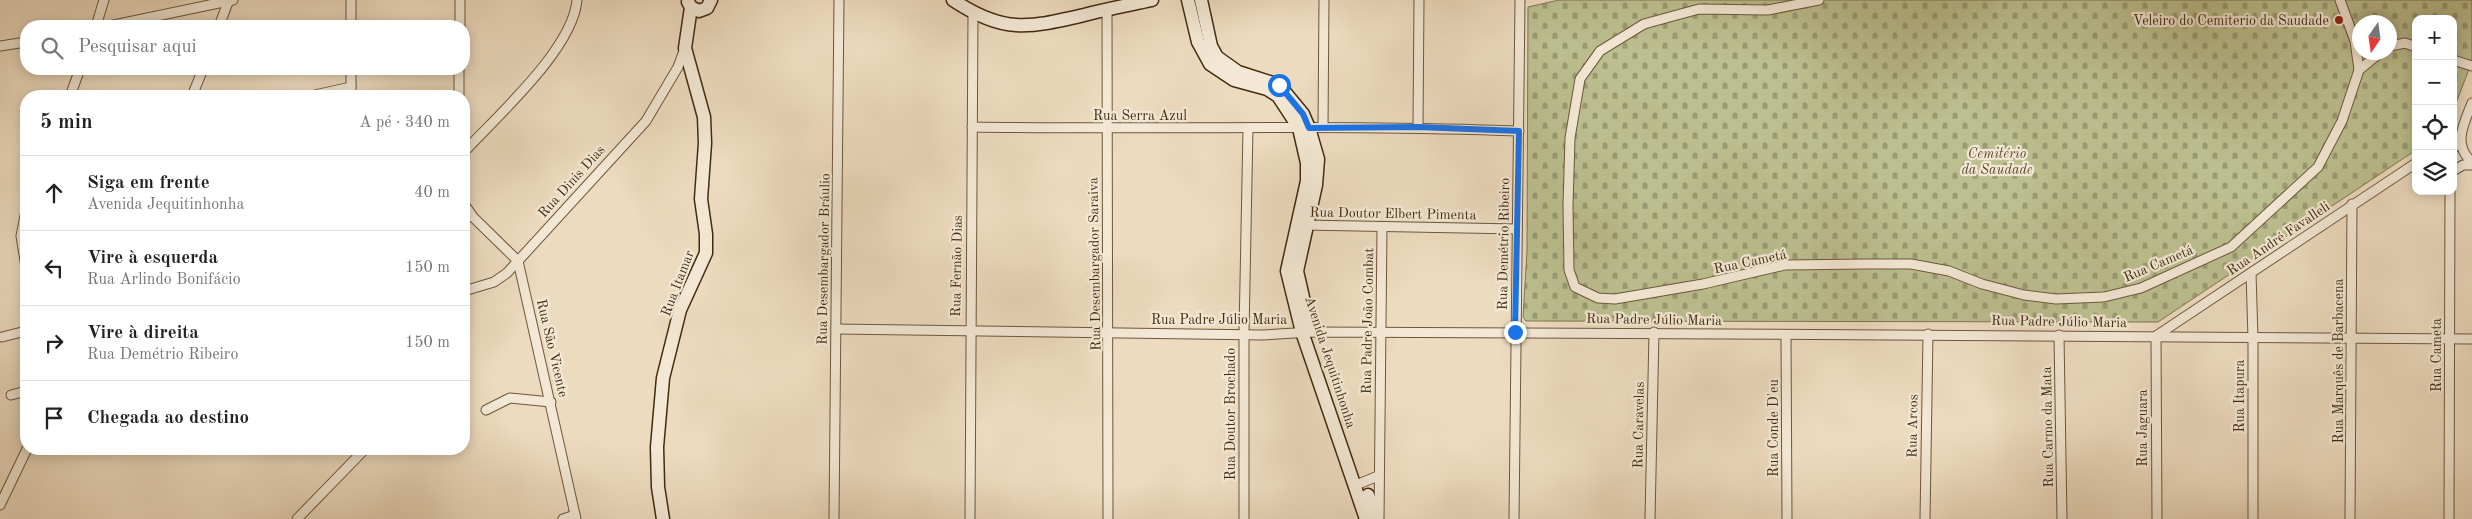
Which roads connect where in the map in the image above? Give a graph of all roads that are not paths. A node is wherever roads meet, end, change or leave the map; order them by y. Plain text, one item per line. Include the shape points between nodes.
1 (104, 0) edge
2 (230, 0) edge
3 (351, 0) edge
4 (460, 0) edge
5 (577, 0) edge
6 (711, 0) edge
7 (839, 0) edge
8 (953, 0) edge
9 (1152, 0) edge
10 (1188, 0) edge
11 (1201, 0) edge
12 (1324, 0) edge
13 (1419, 0) edge
14 (1520, 0) edge
15 (1820, 0) edge
16 (2340, 0) edge
17 (693, 6) edge
18 (1107, 10) junction
19 (973, 13) junction
20 (98, 20) edge
21 (137, 20) edge
22 (222, 20) edge
23 (351, 20) edge
24 (460, 20) edge
25 (20, 43) edge
26 (2397, 45) edge
27 (0, 46) edge
28 (2412, 46) edge
29 (687, 53) junction
30 (2371, 60) edge
31 (2457, 61) edge
32 (2472, 66) edge
33 (2358, 70) junction
34 (78, 75) edge
35 (201, 75) edge
36 (351, 75) edge
37 (459, 75) edge
38 (72, 90) edge
39 (194, 90) edge
40 (351, 90) edge
41 (459, 90) edge
42 (2472, 103) edge
43 (972, 127) junction
44 (1323, 127) junction
45 (1418, 127) junction
46 (1248, 128) junction
47 (1304, 128) junction
48 (1106, 129) junction
49 (1519, 131) junction
50 (2457, 135) edge
51 (2457, 139) edge
52 (470, 145) edge
53 (2472, 163) edge
54 (2412, 166) edge
55 (2457, 169) edge
56 (2450, 195) edge
57 (2352, 204) junction
58 (470, 213) edge
59 (1303, 225) junction
60 (1382, 227) junction
61 (1517, 229) junction
62 (518, 261) junction
63 (2251, 272) junction
64 (470, 290) edge
65 (836, 329) junction
66 (20, 332) edge
67 (969, 332) junction
68 (1306, 332) junction
69 (1380, 332) junction
70 (1515, 332) junction
71 (1654, 332) junction
72 (1109, 333) junction
73 (1244, 334) junction
74 (1928, 334) junction
75 (2059, 334) junction
76 (1786, 336) junction
77 (2156, 336) junction
78 (2, 337) dead end
79 (2254, 338) junction
80 (2352, 339) junction
81 (2450, 339) junction
82 (2472, 339) edge
83 (20, 393) edge
84 (11, 395) dead end
85 (550, 402) junction
86 (486, 410) dead end
87 (24, 455) edge
88 (359, 455) edge
89 (1378, 476) junction
90 (1360, 484) junction
91 (0, 505) edge
92 (575, 517) edge
93 (297, 519) edge
94 (563, 519) edge
95 (663, 519) edge
96 (834, 519) edge
97 (970, 519) edge
98 (1108, 519) edge
99 (1244, 519) edge
100 (1366, 519) edge
101 (1377, 519) edge
102 (1514, 519) edge
103 (1650, 519) edge
104 (1787, 519) edge
105 (1925, 519) edge
106 (2062, 519) edge
107 (2156, 519) edge
108 (2252, 519) edge
109 (2350, 519) edge
110 (2449, 519) edge

1 - 20 street
2 - 21 street
2 - 22 street
3 - 23 street
4 - 24 street
5 - 52 street via 568,27 544,65
6 - 17 street via 707,8
7 - 65 street, Rua Desembargador Bráulio
8 - 19 street
9 - 18 street
10 - 47 street, Avenida Jequitinhonha via 1198,42 1210,64 1234,80 1267,89 1278,96
11 - 47 street, Avenida Jequitinhonha via 1211,46 1217,57 1232,69 1279,85 1303,114
12 - 44 street
13 - 45 street
14 - 49 street, Rua Demétrio Ribeiro
15 - 33 street, Rua Cametá via 1768,10 1699,8 1644,24 1600,51 1580,79 1570,138 1569,270 1575,287 1598,298 1615,299 1785,266 1911,264 2024,295 2056,299 2104,298 2141,288 2231,246 2318,167 2342,121
16 - 33 street, Rua Cametá via 2355,41
17 - 29 street via 694,19
18 - 19 street via 1037,26 994,22
18 - 48 street, Rua Desembargador Saraiva
19 - 43 street, Rua Fernão Dias
25 - 27 street
26 - 28 street
29 - 62 street, Rua Dinis Dias via 646,121
29 - 95 street, Rua Itamar via 704,117 701,199 706,252 680,310 663,378 657,447
30 - 33 street
31 - 32 street
34 - 38 street
35 - 39 street
36 - 40 street
37 - 41 street
42 - 50 street
43 - 48 street, Rua Serra Azul
43 - 67 street, Rua Fernão Dias
44 - 45 street, Rua Serra Azul
44 - 47 street, Rua Serra Azul
45 - 49 street, Rua Serra Azul
46 - 47 street, Rua Serra Azul
46 - 48 street, Rua Serra Azul
46 - 73 street, Rua Doutor Brochado
47 - 59 street, Avenida Jequitinhonha via 1318,160 1316,185
48 - 72 street, Rua Desembargador Saraiva
49 - 61 street, Rua Demétrio Ribeiro
51 - 53 street
53 - 55 street
54 - 57 street, Rua André Favalleli
56 - 81 street, Rua Cameta
57 - 63 street, Rua André Favalleli
57 - 80 street, Rua Marquês de Barbacena
58 - 62 street
59 - 60 street, Rua Doutor Elbert Pimenta
59 - 68 street, Avenida Jequitinhonha via 1297,270
60 - 61 street, Rua Doutor Elbert Pimenta
60 - 69 street, Rua Padre João Combat
61 - 70 street, Rua Demétrio Ribeiro
62 - 64 street, Rua Dinis Dias via 494,282
62 - 85 street, Rua São Vicente
63 - 77 street, Rua André Favalleli
63 - 79 street, Rua Itapura
65 - 67 street, Rua Padre Júlio Maria
65 - 96 street, Rua Desembargador Bráulio
66 - 78 street
67 - 72 street, Rua Padre Júlio Maria
67 - 97 street, Rua Fernão Dias
68 - 69 street, Rua Padre Júlio Maria
68 - 73 street, Rua Padre Júlio Maria
68 - 90 street, Avenida Jequitinhonha
69 - 70 street, Rua Padre Júlio Maria
69 - 89 street, Rua Padre João Combat
70 - 71 street, Rua Padre Júlio Maria
70 - 102 street, Rua Demétrio Ribeiro
71 - 76 street, Rua Padre Júlio Maria
71 - 103 street, Rua Caravelas
72 - 73 street, Rua Padre Júlio Maria
72 - 98 street, Rua Desembargador Saraiva
73 - 99 street, Rua Doutor Brochado
74 - 75 street, Rua Padre Júlio Maria
74 - 76 street, Rua Padre Júlio Maria
74 - 105 street, Rua Arcos
75 - 77 street, Rua Padre Júlio Maria
75 - 106 street, Rua Carmo da Mata
76 - 104 street, Rua Conde D'eu
77 - 79 street, Rua Padre Júlio Maria
77 - 107 street, Rua Jaguara
79 - 80 street, Rua Padre Júlio Maria
79 - 108 street, Rua Itapura
80 - 81 street, Rua Padre Júlio Maria
80 - 109 street, Rua Marquês de Barbacena
81 - 82 street, Rua Padre Júlio Maria
81 - 110 street, Rua Cameta
83 - 84 street
85 - 86 street via 510,398
85 - 92 street, Rua São Vicente
87 - 91 street
88 - 93 street
89 - 90 street
89 - 101 street, Rua Padre João Combat
90 - 100 street, Avenida Jequitinhonha
90 - 101 street, Avenida Jequitinhonha
92 - 94 street

